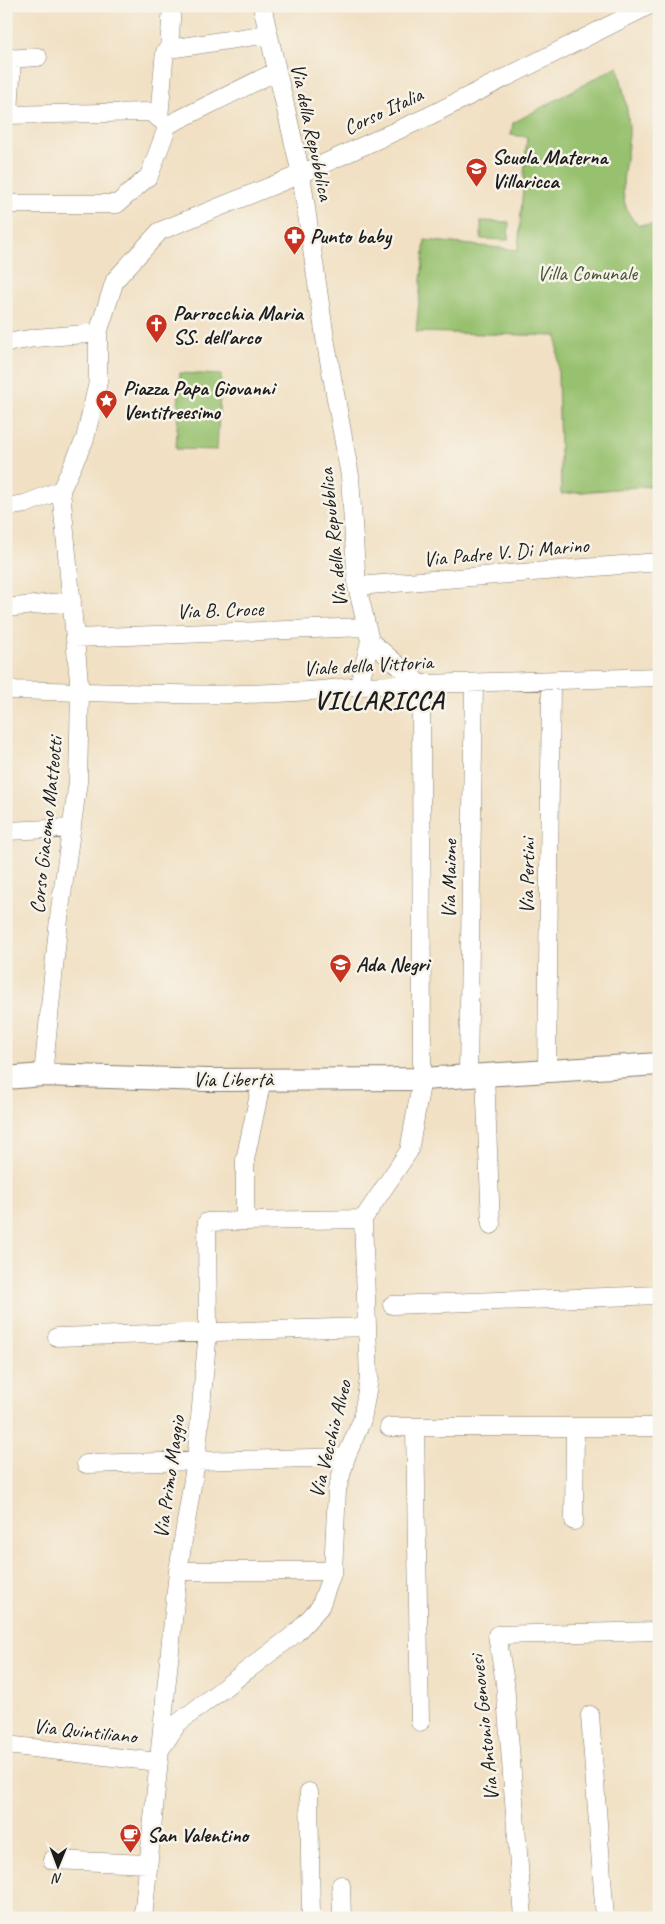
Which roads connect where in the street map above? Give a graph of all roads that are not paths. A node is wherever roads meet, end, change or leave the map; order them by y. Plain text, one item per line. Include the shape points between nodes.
1 (172, 6) edge
2 (262, 6) edge
3 (648, 6) edge
4 (268, 34) junction
5 (169, 49) junction
6 (38, 57) dead end
7 (9, 58) edge
8 (277, 71) junction
9 (8, 115) edge
10 (163, 121) junction
11 (300, 174) junction
12 (6, 204) edge
13 (98, 333) junction
14 (6, 343) edge
15 (61, 490) junction
16 (6, 507) edge
17 (659, 562) edge
18 (357, 586) junction
19 (72, 600) junction
20 (6, 608) edge
21 (368, 634) junction
22 (75, 638) junction
23 (659, 677) edge
24 (552, 681) junction
25 (474, 683) junction
26 (421, 685) junction
27 (359, 686) junction
28 (6, 690) edge
29 (80, 692) junction
30 (72, 828) junction
31 (6, 831) edge
32 (659, 1064) edge
33 (548, 1071) junction
34 (476, 1075) junction
35 (43, 1076) junction
36 (6, 1078) edge
37 (422, 1079) junction
38 (262, 1080) junction
39 (362, 1218) junction
40 (245, 1221) junction
41 (492, 1225) dead end
42 (659, 1295) edge
43 (392, 1306) dead end
44 (367, 1327) junction
45 (208, 1331) junction
46 (57, 1337) dead end
47 (389, 1427) dead end
48 (415, 1427) junction
49 (575, 1427) junction
50 (659, 1428) edge
51 (346, 1457) junction
52 (196, 1461) junction
53 (86, 1464) dead end
54 (574, 1521) dead end
55 (178, 1571) junction
56 (332, 1571) junction
57 (659, 1632) edge
58 (590, 1715) dead end
59 (420, 1722) dead end
60 (6, 1745) edge
61 (159, 1756) junction
62 (309, 1792) dead end
63 (52, 1860) dead end
64 (148, 1864) junction
65 (341, 1885) dead end
66 (143, 1918) edge
67 (311, 1918) edge
68 (342, 1918) edge
69 (523, 1918) edge
70 (605, 1918) edge

1 - 5 street
2 - 4 street, Via della Repubblica
3 - 11 street, Corso Italia via 427,117
4 - 5 street
4 - 8 street, Via della Repubblica
5 - 10 street via 165,52 164,61
6 - 7 street
7 - 9 street
8 - 10 street
8 - 11 street, Via della Repubblica
9 - 10 street via 150,112
10 - 12 street via 149,176 117,204
11 - 13 street, Corso Italia via 160,231 115,280
11 - 18 street, Via della Repubblica via 350,476
13 - 14 street
13 - 15 street, Corso Italia via 98,382 85,439
15 - 16 street via 25,504
15 - 19 street, Corso Giacomo Matteotti
17 - 18 street, Via Padre V. Di Marino
18 - 21 street, Via della Repubblica
19 - 20 street
19 - 22 street, Corso Giacomo Matteotti
21 - 22 street, Via B. Croce
21 - 26 street
21 - 27 street
22 - 29 street, Corso Giacomo Matteotti
23 - 24 street, Viale della Vittoria
24 - 25 street, Viale della Vittoria
24 - 33 street, Via Pertini
25 - 26 street, Viale della Vittoria
25 - 34 street, Via Maione
26 - 27 street, Viale della Vittoria
26 - 37 street
27 - 29 street, Viale della Vittoria via 220,693
28 - 29 street, Viale della Vittoria
29 - 30 street, Corso Giacomo Matteotti via 78,782
30 - 31 street
30 - 35 street, Corso Giacomo Matteotti via 60,909
32 - 33 street, Via Libertà
33 - 34 street, Via Libertà
34 - 37 street, Via Libertà
34 - 41 street, Via Maione
35 - 36 street, Via Libertà
35 - 38 street, Via Libertà
37 - 38 street, Via Libertà
37 - 39 street via 409,1151
38 - 40 street via 245,1160
39 - 40 street
39 - 44 street, Via Vecchio Alveo
40 - 45 street, Via Primo Maggio via 208,1222
42 - 43 street
44 - 45 street
44 - 51 street, Via Vecchio Alveo via 369,1379 362,1420
45 - 46 street
45 - 52 street, Via Primo Maggio
47 - 48 street
48 - 49 street
48 - 59 street
49 - 50 street
49 - 54 street
51 - 52 street
51 - 56 street, Via Vecchio Alveo via 337,1490
52 - 53 street
52 - 55 street, Via Primo Maggio
55 - 56 street
55 - 61 street, Via Primo Maggio
56 - 61 street, Via Vecchio Alveo via 320,1607 296,1633 178,1723
57 - 69 street, Via Antonio Genovesi via 496,1635 505,1683
58 - 70 street
60 - 61 street, Via Quintiliano
61 - 64 street, Via Primo Maggio
62 - 67 street
63 - 64 street
64 - 66 street, Via Primo Maggio
65 - 68 street

